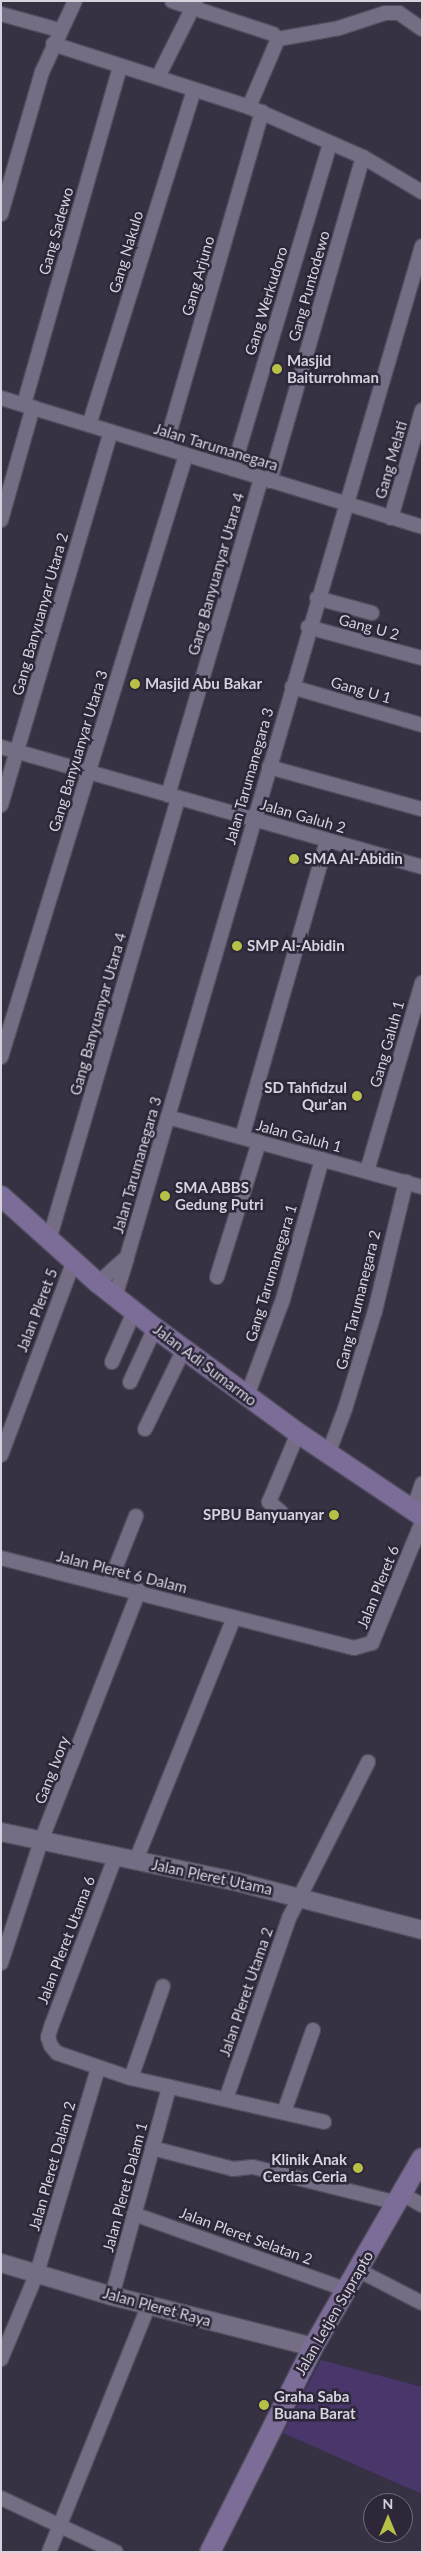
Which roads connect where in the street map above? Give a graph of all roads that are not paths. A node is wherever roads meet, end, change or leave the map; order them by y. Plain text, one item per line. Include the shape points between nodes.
1 (75, 1) edge
2 (172, 1) edge
3 (194, 4) edge
4 (1, 14) edge
5 (422, 29) edge
6 (59, 30) junction
7 (278, 39) junction
8 (53, 44) junction
9 (120, 66) junction
10 (158, 77) junction
11 (194, 90) junction
12 (249, 107) junction
13 (262, 112) junction
14 (330, 143) junction
15 (362, 157) junction
16 (422, 192) edge
17 (1, 214) edge
18 (422, 246) edge
19 (1, 398) edge
20 (28, 406) junction
21 (422, 410) edge
22 (89, 425) junction
23 (111, 432) junction
24 (165, 448) junction
25 (186, 455) junction
26 (233, 469) junction
27 (266, 479) junction
28 (346, 504) junction
29 (391, 518) junction
30 (1, 520) edge
31 (422, 527) edge
32 (317, 598) junction
33 (372, 613) dead end
34 (308, 628) junction
35 (422, 658) edge
36 (292, 687) junction
37 (422, 725) edge
38 (1, 746) edge
39 (17, 751) junction
40 (269, 766) junction
41 (89, 771) junction
42 (173, 796) junction
43 (1, 805) edge
44 (422, 809) edge
45 (254, 819) junction
46 (327, 840) junction
47 (422, 867) edge
48 (422, 983) edge
49 (1, 1058) edge
50 (168, 1117) junction
51 (242, 1137) junction
52 (259, 1142) junction
53 (322, 1159) junction
54 (367, 1171) junction
55 (406, 1182) junction
56 (422, 1187) edge
57 (1, 1196) edge
58 (49, 1240) junction
59 (127, 1257) junction
60 (74, 1262) junction
61 (217, 1277) dead end
62 (98, 1283) junction
63 (115, 1297) junction
64 (134, 1312) junction
65 (155, 1328) junction
66 (184, 1349) junction
67 (112, 1362) dead end
68 (130, 1382) dead end
69 (246, 1396) junction
70 (145, 1428) dead end
71 (298, 1433) junction
72 (328, 1454) junction
73 (1, 1455) edge
74 (422, 1484) edge
75 (281, 1512) dead end
76 (136, 1516) dead end
77 (419, 1516) edge
78 (1, 1558) edge
79 (109, 1584) junction
80 (139, 1591) junction
81 (234, 1618) junction
82 (368, 1762) dead end
83 (1, 1832) edge
84 (41, 1841) junction
85 (116, 1855) junction
86 (136, 1860) junction
87 (298, 1896) junction
88 (422, 1930) edge
89 (1, 1963) edge
90 (163, 1986) dead end
91 (313, 2030) dead end
92 (98, 2068) junction
93 (132, 2078) junction
94 (169, 2087) junction
95 (226, 2099) junction
96 (284, 2112) junction
97 (324, 2122) dead end
98 (152, 2148) junction
99 (422, 2158) edge
100 (400, 2199) junction
101 (422, 2205) edge
102 (134, 2214) junction
103 (1, 2263) edge
104 (358, 2270) junction
105 (37, 2273) junction
106 (347, 2290) junction
107 (112, 2296) junction
108 (422, 2304) edge
109 (149, 2305) junction
110 (313, 2347) junction
111 (1, 2359) edge
112 (1, 2498) edge
113 (60, 2525) junction
114 (49, 2552) edge
115 (116, 2552) edge
116 (210, 2552) edge

1 - 6 street
2 - 3 street
3 - 7 street via 273,34
3 - 10 street
4 - 6 street
5 - 7 street via 399,13 385,13 339,28
6 - 8 street
7 - 12 street
8 - 9 street
8 - 17 street
9 - 10 street
9 - 20 street, Gang Sadewo
10 - 11 street
11 - 12 street
11 - 22 street, Gang Nakulo
12 - 13 street
13 - 14 street
13 - 24 street, Gang Arjuno
14 - 15 street
14 - 26 street, Gang Werkudoro
15 - 16 street
15 - 27 street, Gang Puntodewo
18 - 28 street, Jalan Tarumanegara 3
19 - 20 street, Jalan Tarumanegara
20 - 22 street, Jalan Tarumanegara
20 - 30 street, Gang Sadewo
21 - 29 street, Gang Melati
22 - 23 street, Jalan Tarumanegara
23 - 24 street, Jalan Tarumanegara
23 - 39 street, Gang Banyuanyar Utara 2
24 - 25 street, Jalan Tarumanegara
25 - 26 street, Jalan Tarumanegara
25 - 41 street, Gang Banyuanyar Utara 3
26 - 27 street, Jalan Tarumanegara
27 - 28 street, Jalan Tarumanegara
27 - 42 street, Gang Banyuanyar Utara 4
28 - 29 street, Jalan Tarumanegara
28 - 32 street, Jalan Tarumanegara 3
29 - 31 street, Jalan Tarumanegara
32 - 33 street
32 - 34 street, Jalan Tarumanegara 3
34 - 35 street, Gang U 2
34 - 36 street, Jalan Tarumanegara 3
36 - 37 street, Gang U 1
36 - 40 street, Jalan Tarumanegara 3
38 - 39 street, Jalan Galuh 2
39 - 41 street, Jalan Galuh 2
39 - 43 street, Gang Banyuanyar Utara 2
40 - 44 street
40 - 45 street, Jalan Tarumanegara 3
41 - 42 street, Jalan Galuh 2
41 - 49 street, Gang Banyuanyar Utara 3
42 - 45 street, Jalan Galuh 2
42 - 58 street, Gang Banyuanyar Utara 4
45 - 46 street, Jalan Galuh 2
45 - 50 street, Jalan Tarumanegara 3
46 - 47 street, Jalan Galuh 2
46 - 51 street
48 - 54 street, Gang Galuh 1
50 - 51 street, Jalan Galuh 1
50 - 59 street, Jalan Tarumanegara 3
51 - 52 street, Jalan Galuh 1
52 - 53 street, Jalan Galuh 1
52 - 61 street
53 - 54 street, Jalan Galuh 1
53 - 69 street, Gang Tarumanegara 1 via 283,1299
54 - 55 street, Jalan Galuh 1
55 - 56 street, Jalan Galuh 1
55 - 72 street, Gang Tarumanegara 2 via 375,1311 346,1409
57 - 58 main road, Jalan Adi Sumarmo
58 - 60 main road, Jalan Adi Sumarmo
59 - 62 street, Jalan Tarumanegara 3
59 - 63 street, Jalan Tarumanegara 3
60 - 62 main road, Jalan Adi Sumarmo
60 - 73 street, Jalan Pleret 5
62 - 63 main road, Jalan Adi Sumarmo
63 - 64 main road, Jalan Adi Sumarmo
64 - 65 main road, Jalan Adi Sumarmo
64 - 67 street
65 - 66 main road, Jalan Adi Sumarmo
65 - 68 street
66 - 69 main road, Jalan Adi Sumarmo
66 - 70 street
69 - 71 main road, Jalan Adi Sumarmo
71 - 72 main road, Jalan Adi Sumarmo
71 - 75 street via 269,1502
72 - 77 main road, Jalan Adi Sumarmo
74 - 77 street
76 - 79 street
77 - 81 street, Jalan Pleret 6 via 372,1644 354,1648
78 - 79 street, Jalan Pleret 6 Dalam
79 - 80 street, Jalan Pleret 6 Dalam
80 - 81 street, Jalan Pleret 6 Dalam
80 - 84 street, Gang Ivory
81 - 86 street
82 - 87 street, Jalan Pleret Utama 2
83 - 84 street, Jalan Pleret Utama
84 - 85 street, Jalan Pleret Utama
84 - 89 street, Gang Ivory
85 - 86 street, Jalan Pleret Utama
85 - 92 street, Jalan Pleret Utama 6 via 48,2037 56,2053
86 - 87 street, Jalan Pleret Utama
87 - 88 street, Jalan Pleret Utama
87 - 95 street, Jalan Pleret Utama 2
90 - 93 street
91 - 96 street
92 - 93 street
92 - 105 street, Jalan Pleret Dalam 2
93 - 94 street
94 - 95 street
94 - 98 street, Jalan Pleret Dalam 1
95 - 96 street
96 - 97 street
98 - 100 street via 233,2169 253,2167
98 - 102 street, Jalan Pleret Dalam 1
99 - 100 main road, Jalan Letjen Suprapto
100 - 101 street
100 - 104 main road, Jalan Letjen Suprapto
102 - 106 street, Jalan Pleret Selatan 2
102 - 107 street, Jalan Pleret Dalam 1
103 - 105 street, Jalan Pleret Raya
104 - 106 main road, Jalan Letjen Suprapto
104 - 108 street
105 - 107 street, Jalan Pleret Raya
105 - 111 street, Jalan Pleret Dalam 2
106 - 110 main road, Jalan Letjen Suprapto
107 - 109 street, Jalan Pleret Raya
109 - 110 street, Jalan Pleret Raya
109 - 113 street
110 - 116 main road, Jalan Letjen Suprapto
112 - 113 street
113 - 114 street
113 - 115 street

